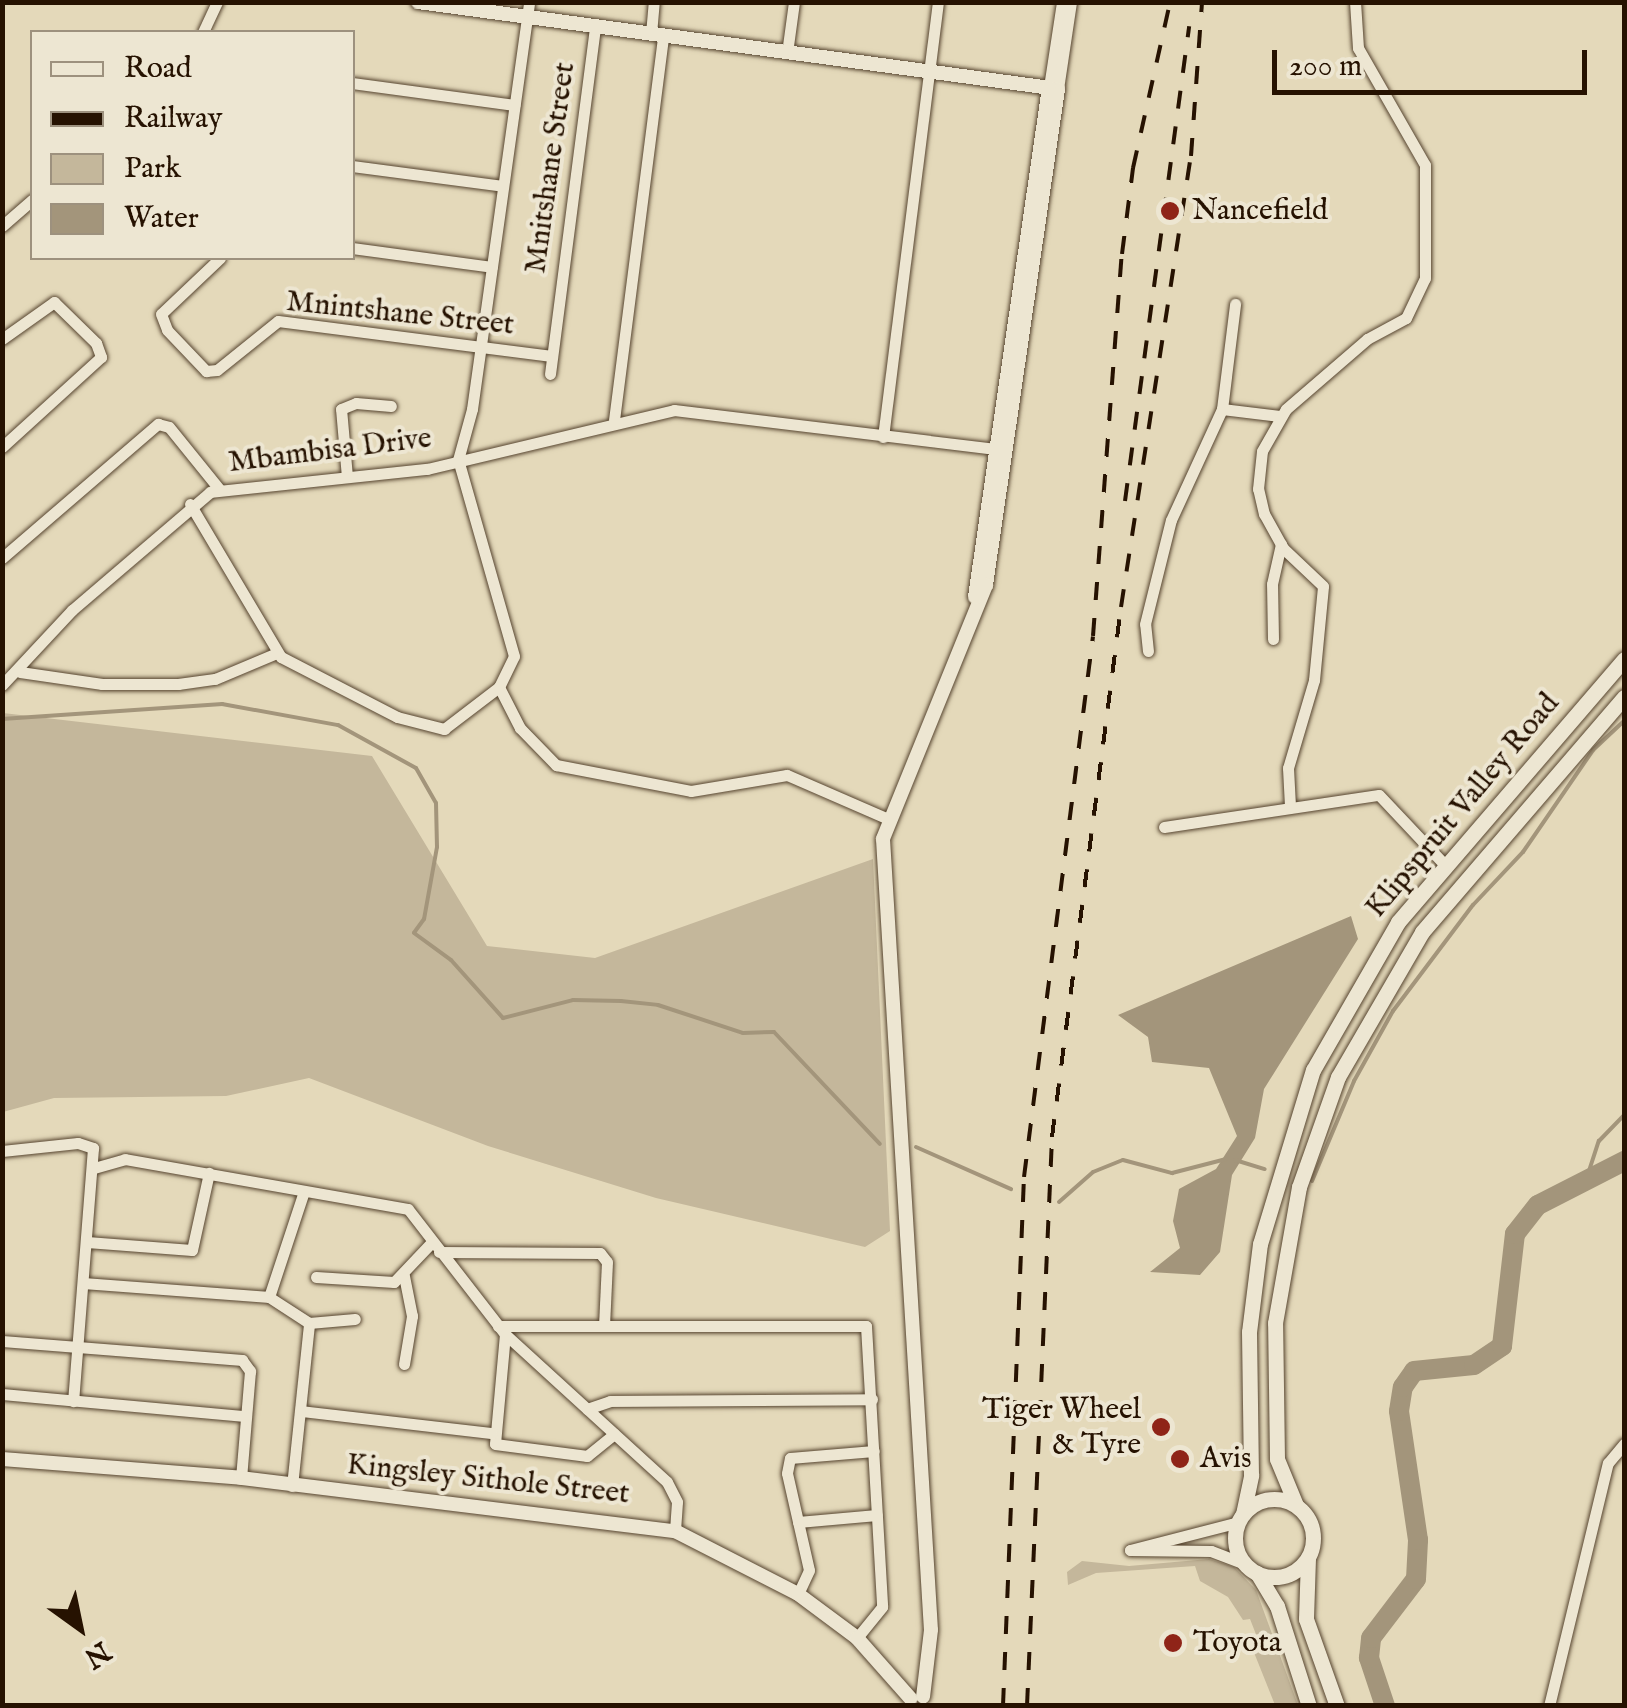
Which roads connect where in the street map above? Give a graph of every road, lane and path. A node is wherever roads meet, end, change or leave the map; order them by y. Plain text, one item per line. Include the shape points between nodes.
1 (217, 2) edge
2 (418, 2) edge
3 (654, 2) edge
4 (794, 2) edge
5 (938, 2) edge
6 (1062, 2) edge
7 (1071, 2) edge
8 (1355, 2) edge
9 (528, 10) edge
10 (595, 28) junction
11 (204, 30) edge
12 (657, 35) junction
13 (787, 53) junction
14 (928, 72) junction
15 (355, 83) edge
16 (1054, 88) junction
17 (515, 105) junction
18 (355, 166) edge
19 (503, 186) junction
20 (30, 202) edge
21 (2, 226) edge
22 (355, 248) edge
23 (218, 260) edge
24 (492, 267) junction
25 (1235, 304) dead end
26 (2, 339) edge
27 (480, 348) junction
28 (552, 356) junction
29 (550, 374) dead end
30 (391, 406) dead end
31 (1222, 409) junction
32 (1280, 416) junction
33 (614, 420) junction
34 (883, 437) junction
35 (2, 447) edge
36 (996, 449) junction
37 (458, 460) junction
38 (347, 477) junction
39 (220, 490) junction
40 (190, 504) junction
41 (1281, 544) junction
42 (2, 558) edge
43 (1273, 639) dead end
44 (1148, 651) dead end
45 (277, 653) junction
46 (1624, 659) edge
47 (957, 660) junction
48 (20, 672) junction
49 (2, 685) edge
50 (499, 687) junction
51 (1624, 697) edge
52 (1290, 806) junction
53 (888, 820) junction
54 (1164, 827) dead end
55 (1444, 864) junction
56 (2, 1151) edge
57 (94, 1168) junction
58 (209, 1173) junction
59 (303, 1194) junction
60 (87, 1242) junction
61 (436, 1247) junction
62 (404, 1276) junction
63 (316, 1277) dead end
64 (83, 1284) junction
65 (269, 1297) junction
66 (355, 1320) dead end
67 (310, 1323) junction
68 (604, 1324) junction
69 (501, 1330) junction
70 (2, 1342) edge
71 (78, 1347) junction
72 (404, 1364) dead end
73 (2, 1394) edge
74 (872, 1399) junction
75 (72, 1401) junction
76 (587, 1409) junction
77 (301, 1411) junction
78 (246, 1416) junction
79 (492, 1433) junction
80 (614, 1434) junction
81 (1624, 1444) edge
82 (874, 1450) junction
83 (2, 1459) edge
84 (241, 1478) junction
85 (292, 1486) junction
86 (1296, 1505) junction
87 (878, 1515) junction
88 (1241, 1518) junction
89 (798, 1522) junction
90 (675, 1530) junction
91 (1308, 1558) junction
92 (1251, 1568) junction
93 (798, 1594) junction
94 (856, 1638) junction
95 (918, 1702) edge
96 (1309, 1706) edge
97 (1337, 1706) edge
98 (1550, 1706) edge

1 - 11 street
2 - 9 street
3 - 12 street
4 - 13 street
5 - 14 street
6 - 16 street
7 - 16 street
8 - 32 street via 1358,48 1424,165 1425,278 1406,318 1367,339
9 - 10 street
9 - 17 street, Mbambisa Drive
10 - 12 street
10 - 28 street, Mnitshane Street
12 - 13 street
12 - 33 street
13 - 14 street
14 - 16 street
14 - 34 street
15 - 17 street
16 - 36 street
16 - 47 street via 986,585
17 - 19 street, Mbambisa Drive
18 - 19 street
19 - 24 street, Mbambisa Drive
20 - 21 street
22 - 24 street
23 - 27 street, Mnintshane Street via 166,305 162,322 212,372 278,321
24 - 27 street, Mbambisa Drive
25 - 31 street
26 - 35 street via 49,302 63,306 101,357
27 - 28 street, Mnintshane Street
27 - 37 street, Mbambisa Drive
28 - 29 street, Mnitshane Street
30 - 38 street via 356,403 341,409
31 - 32 street
31 - 44 street via 1169,529 1144,635
32 - 41 street via 1267,434 1258,489
33 - 34 street via 683,410
33 - 37 street
34 - 36 street
36 - 47 street via 974,599
37 - 38 street, Mbambisa Drive
37 - 50 street via 512,642 513,663
38 - 39 street, Mbambisa Drive
39 - 40 street, Mbambisa Drive
39 - 42 street via 169,427 158,424
40 - 45 street
40 - 48 street, Mbambisa Drive via 72,610
41 - 43 street via 1272,584
41 - 52 street via 1323,586 1314,680 1288,768
45 - 48 street via 215,678 178,684 102,684
45 - 50 street via 422,728 456,725
46 - 55 main road, Klipspruit Valley Road
47 - 53 street
48 - 49 street, Mbambisa Drive
50 - 53 street via 520,728 556,764 691,791 787,774
51 - 86 main road, Klipspruit Valley Road via 1422,932 1376,1002 1332,1093 1299,1186 1275,1323 1277,1460
52 - 54 street
52 - 55 street via 1384,797
53 - 95 street via 884,910 931,1630
55 - 88 main road, Klipspruit Valley Road via 1351,996 1283,1152 1251,1313 1251,1475
56 - 57 street via 86,1143
57 - 58 street via 126,1159
57 - 60 street
58 - 59 street
58 - 60 street via 192,1250
59 - 61 street via 402,1206
59 - 65 street
60 - 64 street
61 - 62 street
61 - 68 street via 600,1252 607,1262
61 - 69 street
62 - 63 street via 384,1282
62 - 72 street via 412,1316
64 - 65 street
64 - 71 street
65 - 67 street
66 - 67 street
67 - 77 street
68 - 69 street
68 - 74 street via 862,1324 870,1335
69 - 76 street
69 - 79 street
70 - 71 street
71 - 75 street
71 - 78 street via 242,1360 250,1371
73 - 75 street
74 - 76 street via 610,1401
74 - 82 street
75 - 78 street
76 - 80 street
77 - 79 street
77 - 85 street
78 - 84 street
79 - 80 street via 504,1449 582,1456
80 - 90 street via 672,1488
81 - 98 street via 1608,1463
82 - 87 street
82 - 89 street via 790,1458
83 - 84 street, Kingsley Sithole Street
84 - 85 street, Kingsley Sithole Street
85 - 90 street, Kingsley Sithole Street
86 - 88 main road via 1268,1499
86 - 91 main road via 1313,1532
87 - 89 street
87 - 94 street via 882,1611
88 - 92 main road via 1236,1543
88 - 92 street via 1130,1550 1211,1551
89 - 93 street via 809,1570
90 - 93 street, Kingsley Sithole Street
91 - 92 main road via 1286,1575
91 - 97 main road via 1306,1619
92 - 96 main road via 1276,1606
93 - 94 street, Kingsley Sithole Street
94 - 95 street, Kingsley Sithole Street

